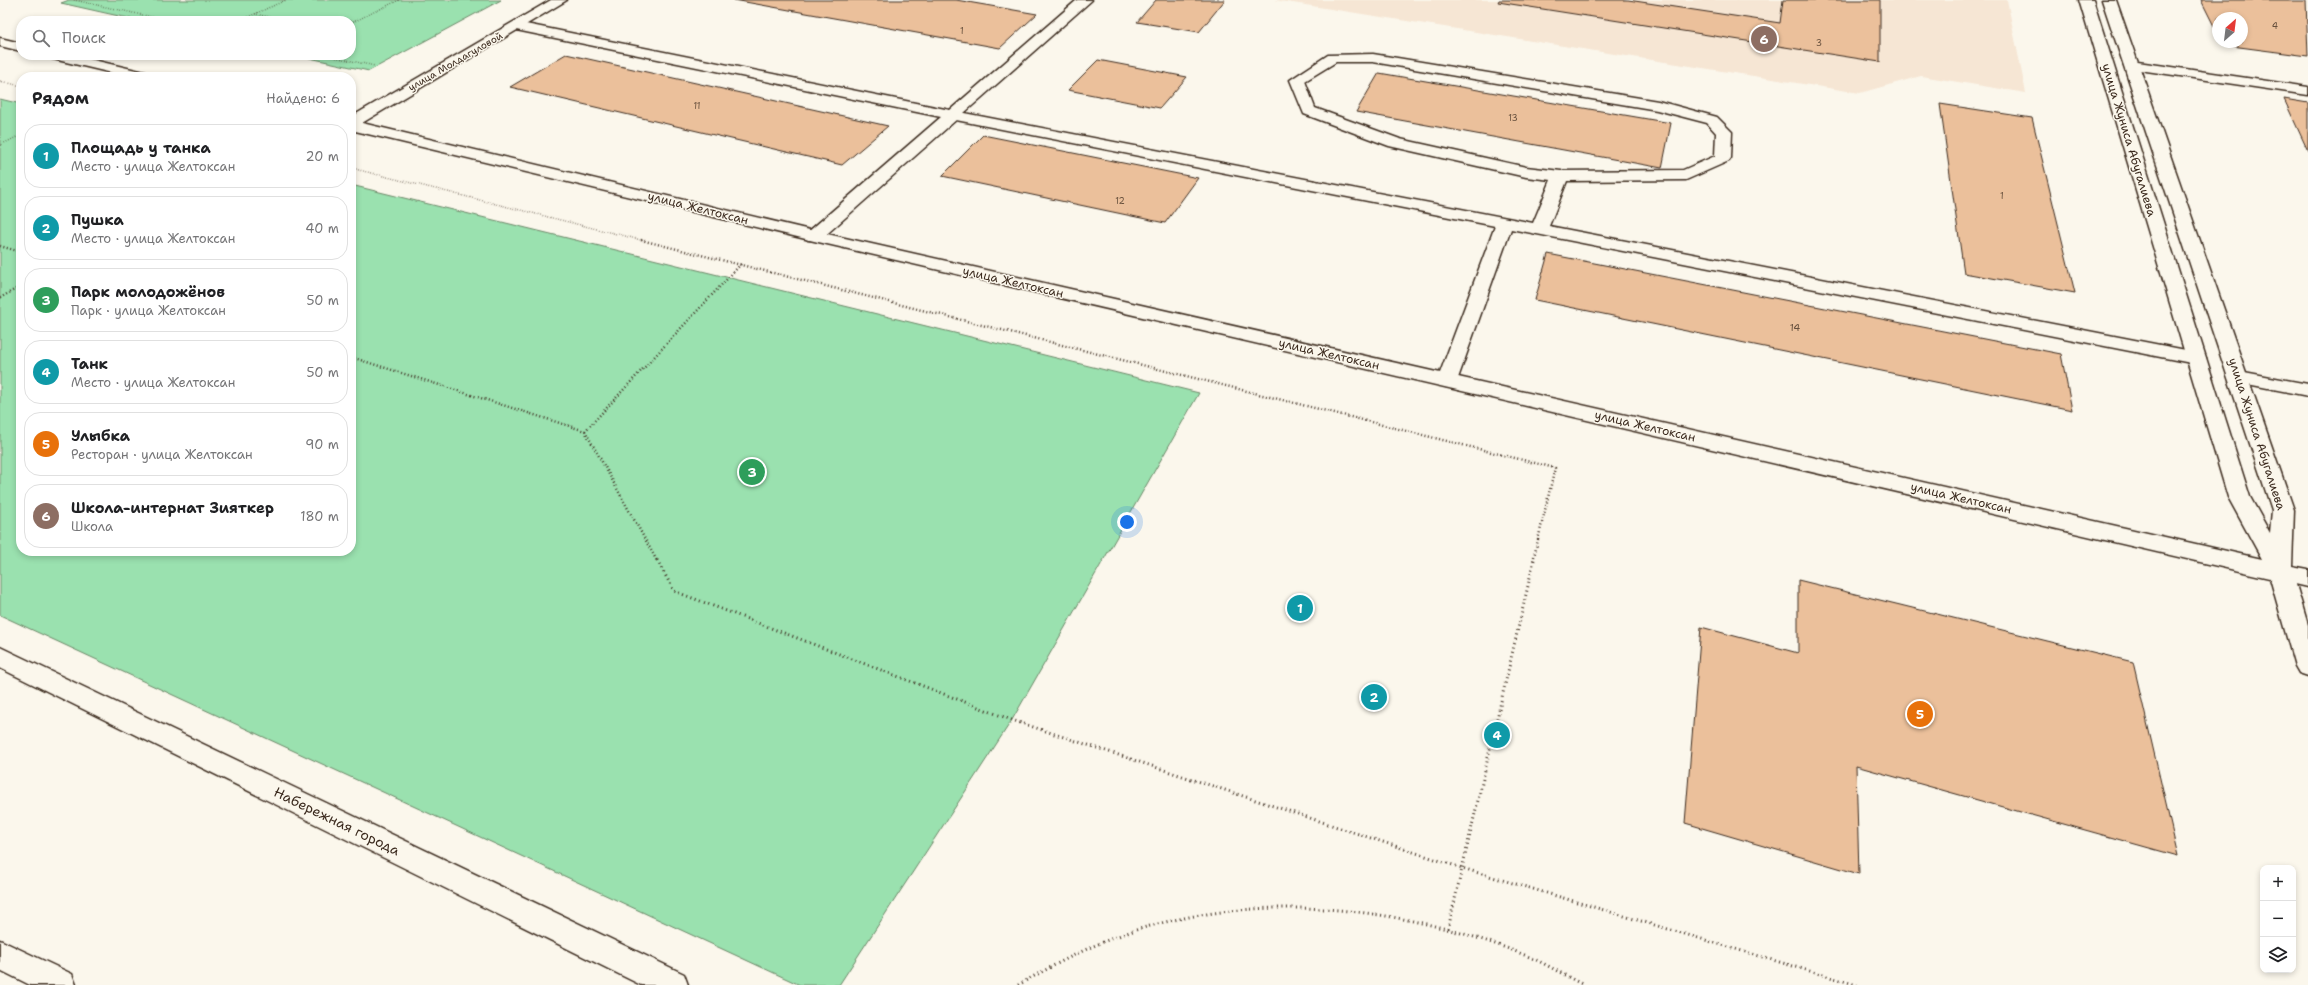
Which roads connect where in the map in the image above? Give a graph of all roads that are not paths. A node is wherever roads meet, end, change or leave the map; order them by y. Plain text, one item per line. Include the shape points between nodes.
1 (560, 0) edge
2 (1083, 0) edge
3 (2086, 0) edge
4 (2109, 0) edge
5 (516, 26) junction
6 (0, 42) edge
7 (16, 46) edge
8 (75, 60) edge
9 (2131, 65) junction
10 (127, 72) edge
11 (2308, 91) edge
12 (952, 115) junction
13 (356, 121) edge
14 (356, 125) edge
15 (1561, 176) junction
16 (1505, 223) junction
17 (1539, 230) junction
18 (814, 236) junction
19 (2196, 358) junction
20 (2239, 377) junction
21 (1447, 381) junction
22 (2308, 390) edge
23 (2280, 571) junction
24 (2308, 578) edge
25 (0, 656) edge
26 (2308, 666) edge
27 (0, 954) edge
28 (61, 985) edge
29 (673, 985) edge

1 - 5 street, улица Молдагуловой
2 - 12 street
3 - 19 street, улица Жуниса Абугалиева
4 - 9 street, улица Жуниса Абугалиева
5 - 12 street
5 - 13 street, улица Молдагуловой
6 - 7 street
8 - 10 street
9 - 11 street
9 - 20 street, улица Жуниса Абугалиева
12 - 16 street
12 - 18 street
14 - 18 street, улица Желтоксан
15 - 15 street via 1526,172 1395,143 1309,111 1297,80 1333,58 1373,58 1658,106 1712,120 1724,132 1723,158 1686,175
15 - 17 street
16 - 17 street
16 - 21 street
17 - 19 street
18 - 21 street, улица Желтоксан
19 - 23 street, улица Жуниса Абугалиева via 2238,497
20 - 22 street
20 - 23 street, улица Жуниса Абугалиева via 2283,510
21 - 23 street, улица Желтоксан
23 - 24 street, улица Желтоксан
23 - 26 street
25 - 29 street, Набережная города
27 - 28 street

